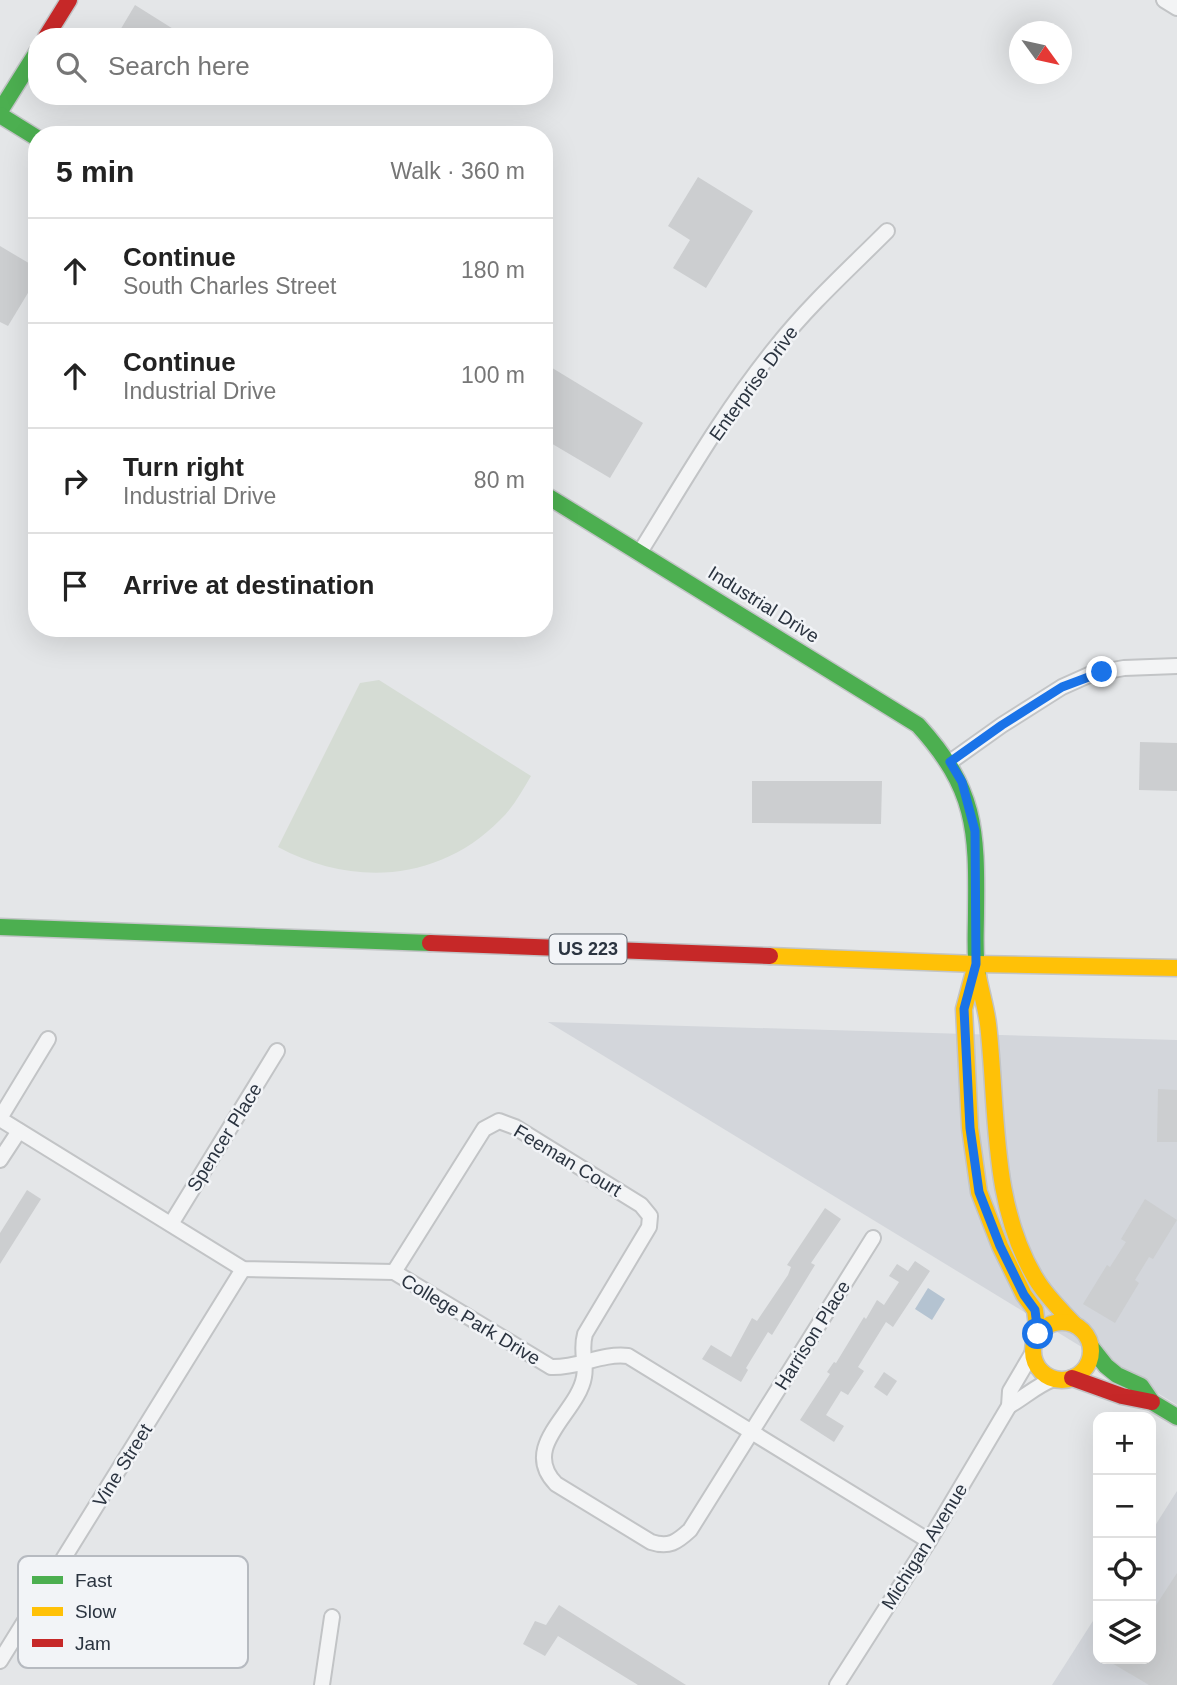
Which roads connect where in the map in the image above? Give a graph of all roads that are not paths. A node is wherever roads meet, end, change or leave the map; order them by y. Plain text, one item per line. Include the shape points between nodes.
1 (69, 0) edge
2 (1164, 0) edge
3 (1177, 8) edge
4 (52, 28) edge
5 (28, 67) edge
6 (0, 113) edge
7 (28, 132) edge
8 (887, 231) dead end
9 (553, 499) edge
10 (639, 552) junction
11 (1177, 666) edge
12 (950, 762) junction
13 (0, 927) edge
14 (976, 964) junction
15 (1177, 968) edge
16 (48, 1039) dead end
17 (277, 1051) dead end
18 (0, 1118) edge
19 (19, 1131) junction
20 (0, 1160) edge
21 (171, 1224) junction
22 (873, 1238) dead end
23 (243, 1269) junction
24 (394, 1272) junction
25 (1073, 1324) junction
26 (1038, 1334) junction
27 (1091, 1347) junction
28 (1033, 1352) junction
29 (583, 1364) junction
30 (1072, 1378) junction
31 (1054, 1379) junction
32 (1152, 1402) junction
33 (1009, 1406) junction
34 (1177, 1417) edge
35 (751, 1432) junction
36 (929, 1541) junction
37 (65, 1556) edge
38 (332, 1617) dead end
39 (18, 1632) edge
40 (0, 1661) edge
41 (322, 1685) edge
42 (837, 1685) edge

1 - 4 main road
2 - 3 street
5 - 6 main road
6 - 7 main road
8 - 10 street, Enterprise Drive via 776,347
9 - 10 main road, Industrial Drive
10 - 12 main road, Industrial Drive via 918,725
11 - 12 street via 1124,668 1082,678
12 - 14 main road, Industrial Drive via 962,782 975,831
13 - 14 main road, US 223
14 - 15 main road, US 223
14 - 25 main road via 988,1023 1000,1178 1009,1214 1035,1277
14 - 26 main road via 964,1009 970,1128 979,1192 1000,1246 1035,1310
16 - 18 street
17 - 21 street, Spencer Place
18 - 19 street
19 - 20 street
19 - 21 street
21 - 23 street
22 - 35 street, Harrison Place
23 - 24 street, College Park Drive
23 - 37 street, Vine Street
24 - 29 street, College Park Drive via 551,1367
24 - 29 street, Feeman Court via 484,1129 499,1121 515,1127 628,1196 650,1216 643,1241 585,1334
25 - 26 main road via 1054,1322
25 - 27 main road via 1082,1329
26 - 28 main road
27 - 30 main road via 1086,1366
27 - 32 main road via 1117,1375 1141,1386
28 - 31 main road via 1039,1369
28 - 33 street, Michigan Avenue via 1010,1391
29 - 35 street, College Park Drive via 604,1356 628,1356
29 - 35 street, Harrison Place via 581,1386 548,1441 544,1465 548,1476 651,1542 672,1545 690,1530
30 - 31 main road
30 - 32 main road
31 - 33 street, Michigan Avenue
32 - 34 main road
33 - 36 street, Michigan Avenue
35 - 36 street, College Park Drive
36 - 42 street, Michigan Avenue
38 - 41 street
39 - 40 street, Vine Street

